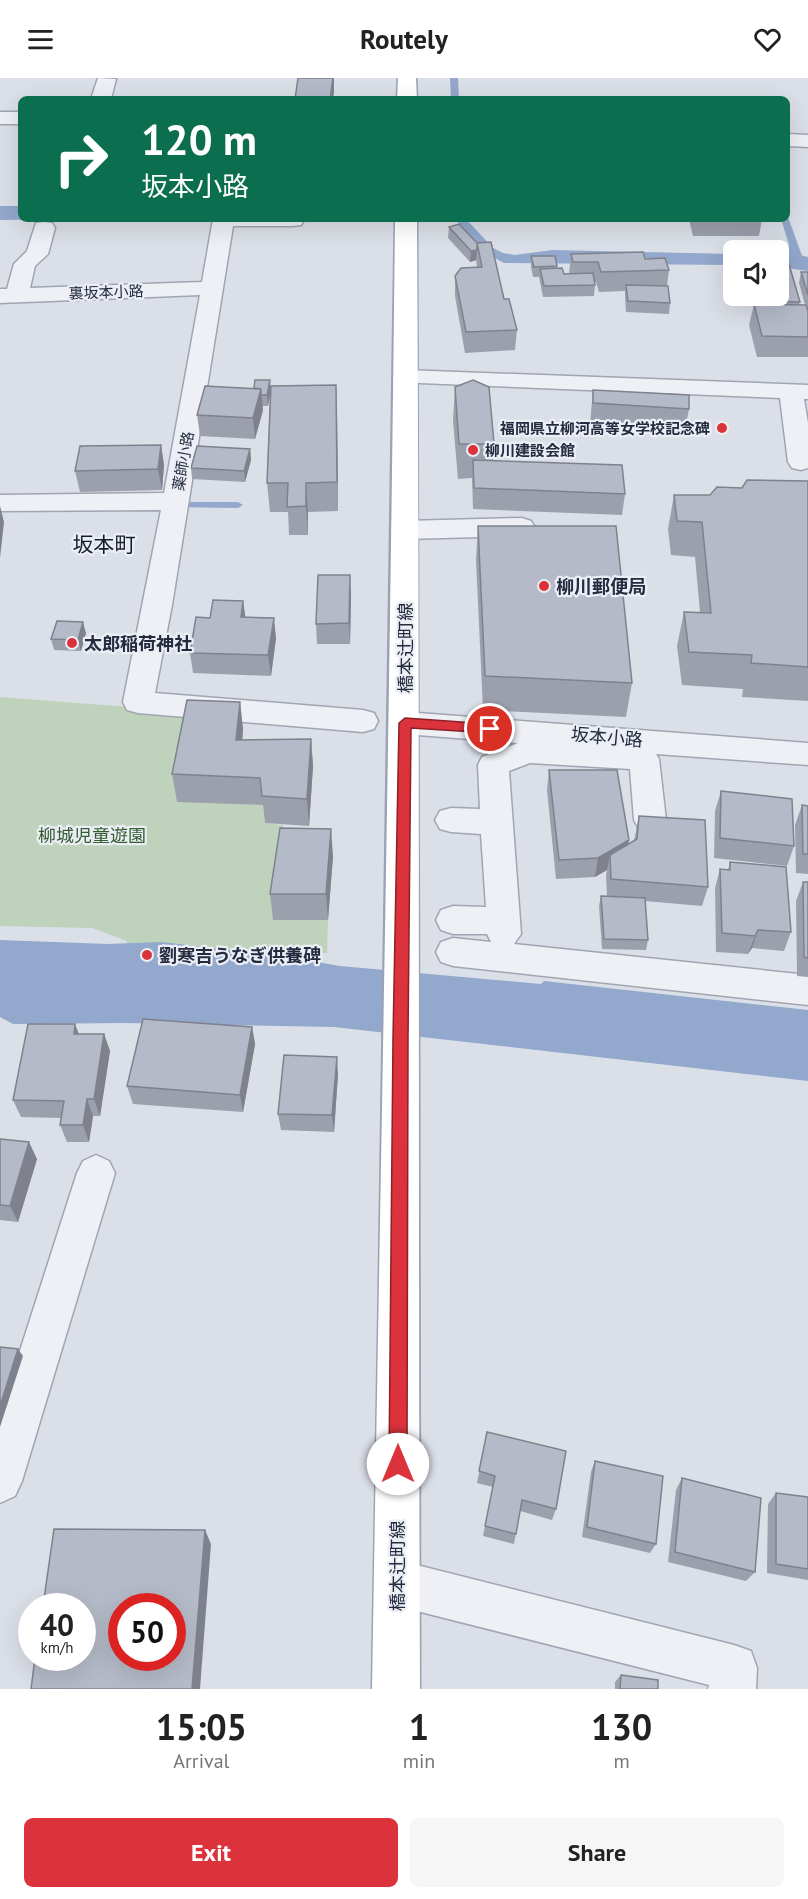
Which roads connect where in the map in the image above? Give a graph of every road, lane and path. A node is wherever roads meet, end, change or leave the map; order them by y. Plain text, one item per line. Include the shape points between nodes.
1 (407, 78) edge
2 (107, 79) edge
3 (102, 96) edge
4 (406, 96) edge
5 (0, 118) edge
6 (18, 118) edge
7 (224, 222) edge
8 (406, 222) edge
9 (16, 244) dead end
10 (211, 288) junction
11 (8, 296) edge
12 (405, 377) junction
13 (800, 392) edge
14 (801, 462) dead end
15 (0, 502) edge
16 (175, 505) junction
17 (542, 528) edge
18 (404, 530) junction
19 (363, 721) dead end
20 (405, 723) junction
21 (529, 741) junction
22 (643, 750) junction
23 (808, 753) edge
24 (451, 819) dead end
25 (650, 820) edge
26 (496, 822) junction
27 (808, 990) edge
28 (96, 1173) dead end
29 (0, 1481) edge
30 (397, 1583) junction
31 (396, 1689) edge
32 (732, 1689) edge

1 - 4 main road
2 - 3 street
5 - 6 street
7 - 10 street, 薬師小路
8 - 12 main road, 橋本辻町線
9 - 11 street via 42,236 37,254 25,264
10 - 11 street, 裏坂本小路
10 - 16 street, 薬師小路
12 - 13 street
12 - 18 main road, 橋本辻町線
13 - 14 street
15 - 16 street
16 - 19 street, 薬師小路 via 138,702
17 - 18 street
18 - 20 main road, 橋本辻町線
20 - 21 street
20 - 30 main road, 橋本辻町線
21 - 22 street, 坂本小路
21 - 26 street via 493,765
22 - 23 street, 坂本小路
22 - 25 street
24 - 26 street
26 - 27 street via 503,928 453,936
28 - 29 street
30 - 31 main road, 橋本辻町線
30 - 32 street via 734,1668

